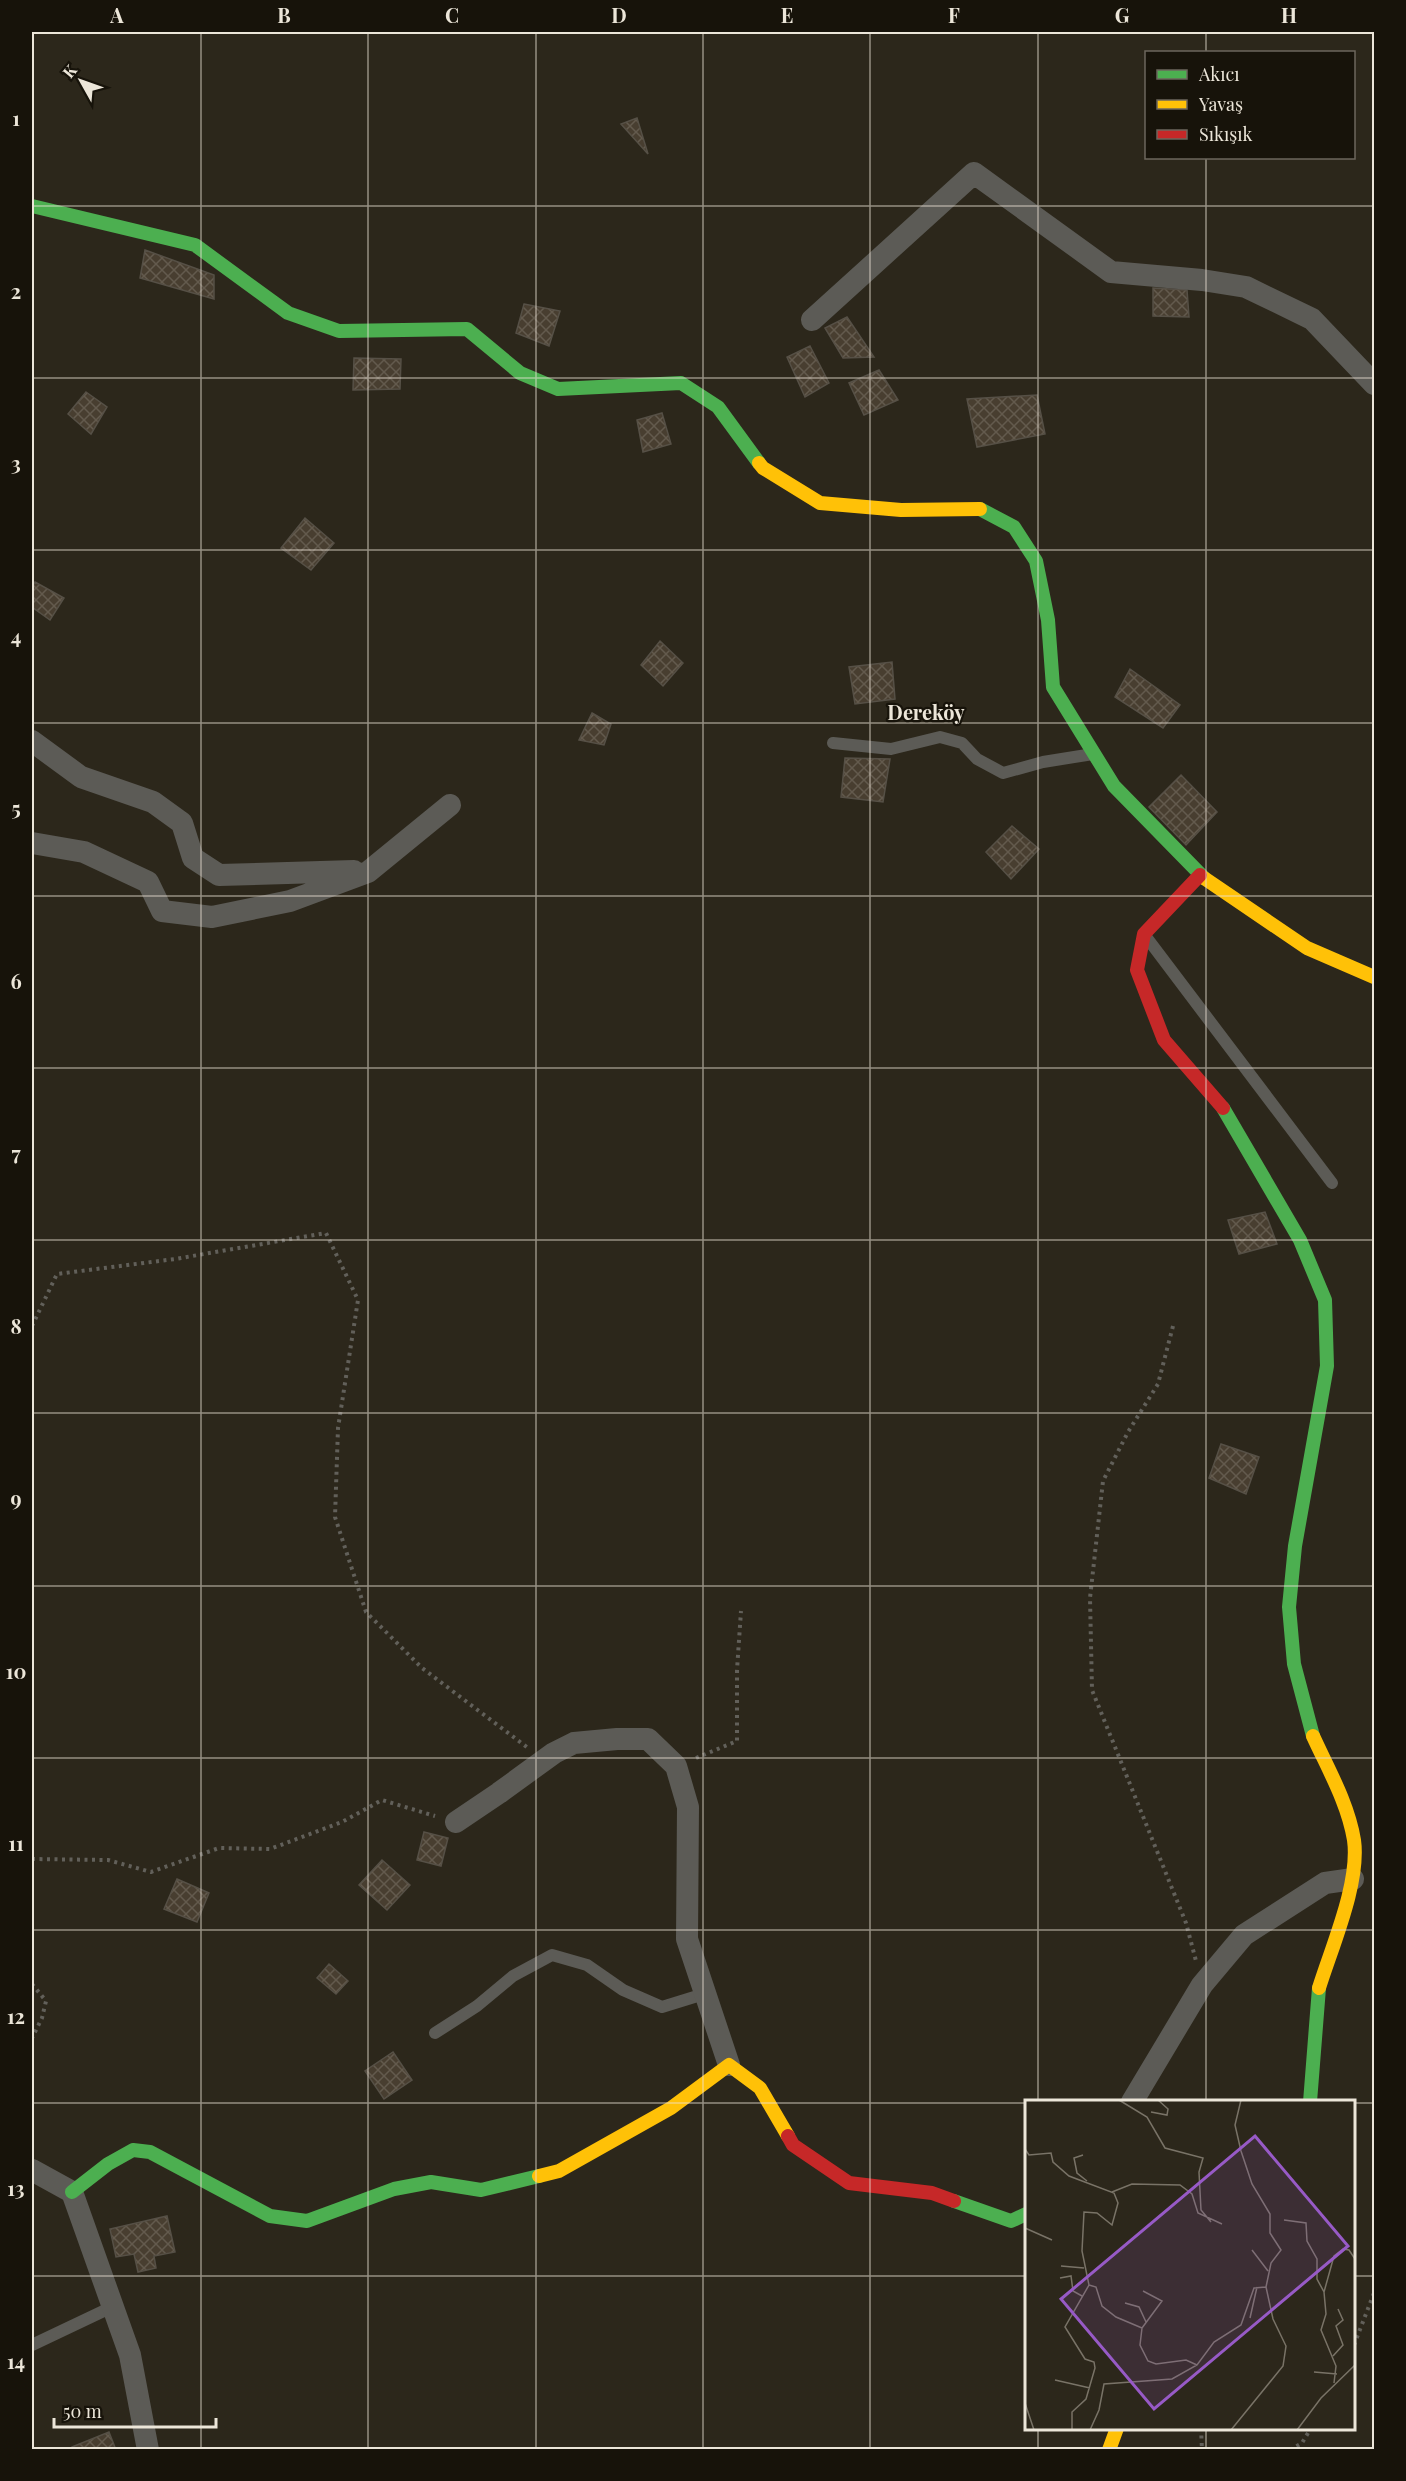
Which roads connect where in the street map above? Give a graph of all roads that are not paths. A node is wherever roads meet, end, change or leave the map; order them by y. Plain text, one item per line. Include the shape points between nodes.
1 (32, 206) edge
2 (812, 320) dead end
3 (1374, 384) edge
4 (32, 741) edge
5 (832, 743) dead end
6 (1095, 754) junction
7 (450, 804) dead end
8 (32, 843) edge
9 (368, 872) junction
10 (1200, 874) junction
11 (1144, 934) junction
12 (1374, 977) edge
13 (1332, 1182) dead end
14 (456, 1822) road end
15 (1353, 1879) junction
16 (704, 1994) junction
17 (435, 2033) dead end
18 (729, 2065) junction
19 (1133, 2100) edge
20 (1310, 2100) edge
21 (32, 2170) edge
22 (72, 2192) junction
23 (1025, 2214) edge
24 (112, 2307) junction
25 (32, 2345) edge
26 (1116, 2430) edge
27 (148, 2450) edge
28 (1109, 2450) edge

1 - 6 street via 195,245 288,313 339,330 467,329 520,373 558,389 681,382 718,407 763,468 819,503 901,510 981,509 1014,527 1036,561 1048,620 1053,687
2 - 3 street via 974,173 1111,272 1246,288 1312,319
4 - 9 street via 81,777 153,802 182,823 193,858 219,875
5 - 6 lane via 891,749 940,737 962,743 977,759 1003,773
6 - 10 street via 1114,786
7 - 9 street
8 - 9 street via 84,852 148,882 162,910 212,917 290,901
10 - 11 street
10 - 12 street via 1307,948
11 - 13 lane
11 - 15 street via 1137,970 1164,1040 1226,1112 1300,1240 1325,1300 1327,1366 1295,1546 1289,1607 1294,1664 1312,1733 1346,1809 1354,1841
14 - 16 street via 574,1743 648,1739 676,1766 688,1807 687,1940
15 - 19 street via 1325,1883 1244,1935 1202,1985
15 - 20 street via 1318,1990
16 - 17 lane via 662,2007 623,1990 587,1965 552,1955 513,1976
16 - 18 street
18 - 22 street via 671,2108 559,2171 481,2190 431,2182 394,2189 307,2221 270,2216 150,2152 133,2150
18 - 23 street via 760,2088 794,2145 849,2183 932,2193 1011,2221
21 - 22 street
22 - 24 street
24 - 25 lane
24 - 27 street via 130,2355
26 - 28 street

